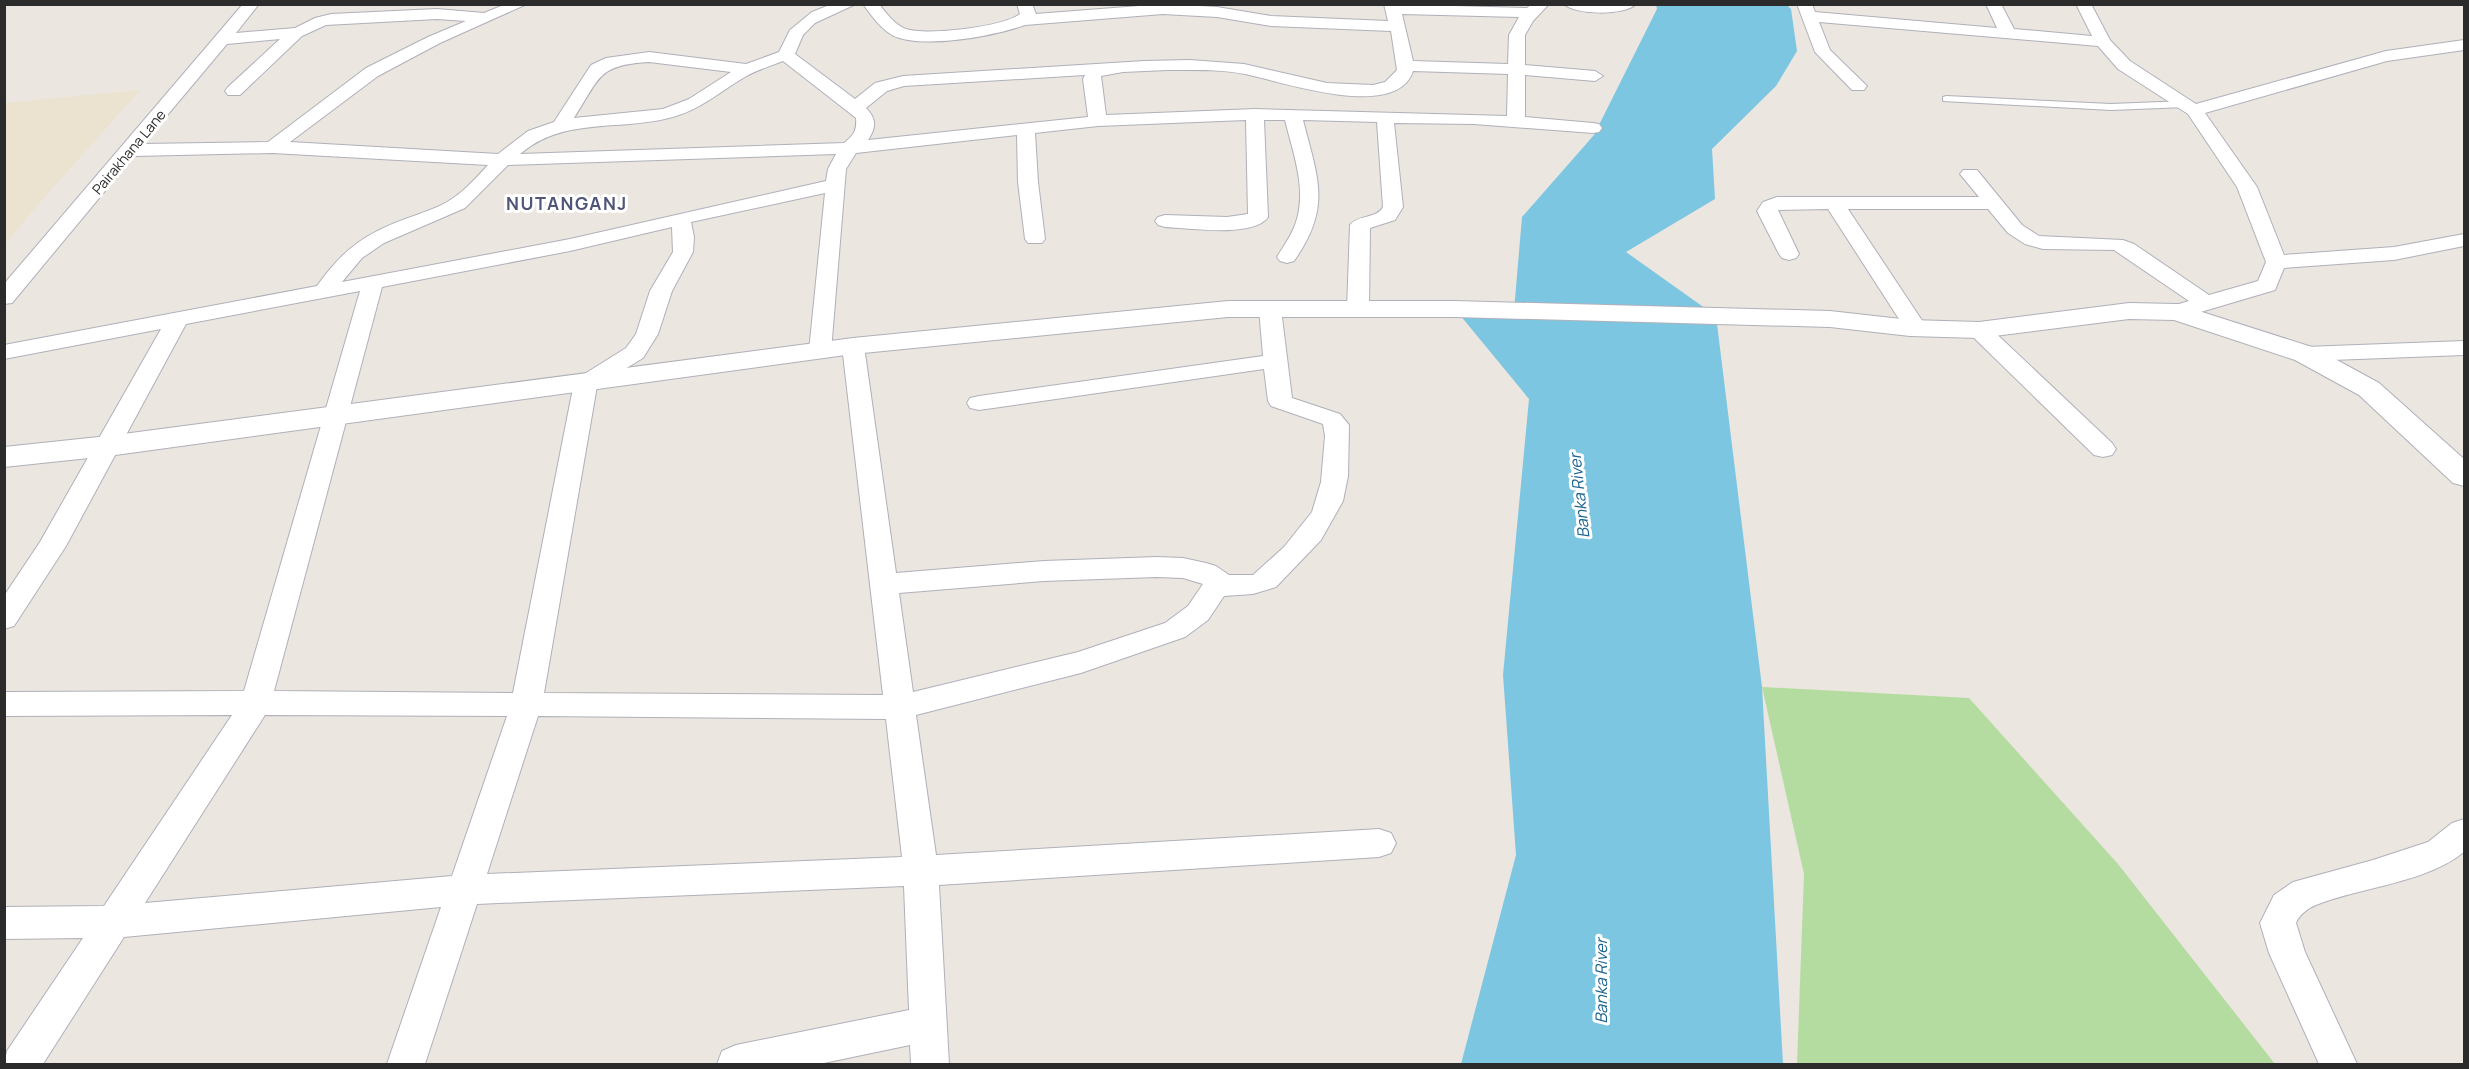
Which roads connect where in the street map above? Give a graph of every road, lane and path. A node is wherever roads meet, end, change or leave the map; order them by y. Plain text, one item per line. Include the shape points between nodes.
1 (252, 4) edge
2 (366, 4) edge
3 (520, 4) edge
4 (849, 4) edge
5 (870, 4) edge
6 (1571, 4) edge
7 (1629, 4) edge
8 (1850, 4) edge
9 (1917, 4) edge
10 (1993, 4) edge
11 (2083, 4) edge
12 (1538, 9) edge
13 (1806, 10) edge
14 (806, 11) edge
15 (1025, 12) edge
16 (1394, 13) edge
17 (347, 18) junction
18 (489, 18) junction
19 (1859, 20) junction
20 (1926, 26) junction
21 (297, 33) junction
22 (2008, 34) junction
23 (224, 39) junction
24 (2103, 42) junction
25 (2464, 45) edge
26 (786, 55) junction
27 (1405, 66) junction
28 (747, 69) junction
29 (1101, 69) junction
30 (1517, 69) junction
31 (1595, 76) dead end
32 (1858, 86) dead end
33 (234, 91) dead end
34 (1946, 99) dead end
35 (2190, 107) junction
36 (855, 108) junction
37 (1255, 114) junction
38 (1293, 115) junction
39 (1385, 117) junction
40 (1098, 121) junction
41 (1516, 122) junction
42 (560, 126) junction
43 (1026, 128) junction
44 (1593, 128) dead end
45 (272, 147) junction
46 (849, 148) junction
47 (132, 150) junction
48 (501, 160) junction
49 (1970, 174) dead end
50 (836, 185) junction
51 (1994, 203) junction
52 (1835, 204) junction
53 (680, 219) junction
54 (1165, 221) dead end
55 (1035, 239) dead end
56 (2464, 240) edge
57 (1789, 254) dead end
58 (1287, 257) dead end
59 (2276, 262) junction
60 (373, 282) junction
61 (325, 291) junction
62 (4, 298) edge
63 (2206, 303) junction
64 (1270, 309) junction
65 (1358, 309) junction
66 (2177, 312) junction
67 (178, 318) junction
68 (1916, 328) junction
69 (1979, 330) junction
70 (853, 346) junction
71 (2464, 348) edge
72 (820, 351) junction
73 (4, 352) edge
74 (2305, 354) junction
75 (1275, 361) junction
76 (586, 383) junction
77 (979, 403) dead end
78 (336, 416) junction
79 (108, 446) junction
80 (2103, 449) dead end
81 (4, 457) edge
82 (2464, 476) edge
83 (884, 584) junction
84 (1222, 585) junction
85 (4, 619) edge
86 (256, 703) junction
87 (4, 704) edge
88 (526, 705) junction
89 (901, 707) junction
90 (2464, 832) edge
91 (1379, 843) dead end
92 (921, 871) junction
93 (464, 890) junction
94 (112, 922) junction
95 (4, 923) edge
96 (929, 1023) junction
97 (21, 1065) edge
98 (406, 1065) edge
99 (736, 1065) edge
100 (930, 1065) edge
101 (2338, 1065) edge

1 - 23 street, Pairakhana Lane
2 - 17 street
3 - 18 street
4 - 14 street
5 - 15 street via 893,30 918,36 999,29
6 - 7 street via 1611,8
8 - 19 street
9 - 20 street
10 - 22 street
11 - 24 street
12 - 16 street
12 - 30 street via 1522,23
13 - 19 street
13 - 32 street via 1823,52
14 - 26 street
15 - 16 street via 1174,9 1271,21
16 - 27 street
17 - 18 street via 437,14
17 - 21 street via 318,21
18 - 45 street via 434,40 372,72
19 - 20 street
20 - 22 street
21 - 23 street
21 - 33 street
22 - 24 street
23 - 47 street, Pairakhana Lane
24 - 35 street via 2124,65
25 - 35 street via 2386,56
26 - 28 street
26 - 36 street
27 - 29 street via 1405,74 1396,83 1347,91 1234,68
27 - 30 street
28 - 42 street via 696,102 671,113
28 - 42 street via 649,58 614,61 597,69
29 - 36 street via 903,81 881,87
29 - 40 street via 1090,79
30 - 31 street
30 - 41 street
34 - 35 lane
35 - 59 street via 2247,187
36 - 46 street via 865,117 866,129
37 - 38 street
37 - 40 street
37 - 54 street via 1258,217 1237,222
38 - 39 street
38 - 58 street via 1309,188 1309,209
39 - 41 street
39 - 65 street via 1393,207 1388,218 1360,225
40 - 43 street
41 - 44 street
42 - 48 street via 530,137
43 - 46 street
43 - 55 street
45 - 47 street
45 - 48 street
46 - 48 street
46 - 50 street via 837,169
47 - 62 street, Pairakhana Lane
48 - 61 street via 456,206 359,248 341,265
49 - 51 street
50 - 53 street
50 - 72 street
51 - 52 street
51 - 63 street via 2016,229 2032,240 2116,244
52 - 57 street via 1788,202 1770,206 1767,211
52 - 68 street
53 - 60 street via 570,245
53 - 76 street via 683,252 661,291 647,334 635,353
56 - 59 street via 2390,254
59 - 63 street via 2266,285
60 - 61 street
60 - 78 street
61 - 67 street
63 - 66 street
64 - 65 street
64 - 70 street via 1142,316
64 - 75 street
65 - 68 street via 1830,319
66 - 69 street via 2128,311
66 - 74 street
67 - 73 street
67 - 79 street
68 - 69 street
69 - 80 street
70 - 72 street
70 - 83 street
71 - 74 street
72 - 76 street
74 - 82 street via 2369,389
75 - 77 street
75 - 84 street via 1280,401 1335,423 1335,481 1330,502 1311,532 1266,580 1249,586
76 - 78 street
76 - 88 street
78 - 79 street
78 - 86 street
79 - 81 street
79 - 85 street via 52,546
83 - 84 street via 1044,571 1157,567 1206,573
83 - 89 street
84 - 89 street via 1214,589 1190,623 1175,630 1081,662
86 - 87 street
86 - 88 street
86 - 94 street
88 - 89 street
88 - 93 street
89 - 92 street
90 - 101 street via 2440,852 2306,893 2286,906 2278,923 2287,954
91 - 92 street
92 - 93 street
92 - 96 street
93 - 94 street
93 - 98 street
94 - 95 street
94 - 97 street
96 - 99 street
96 - 100 street

